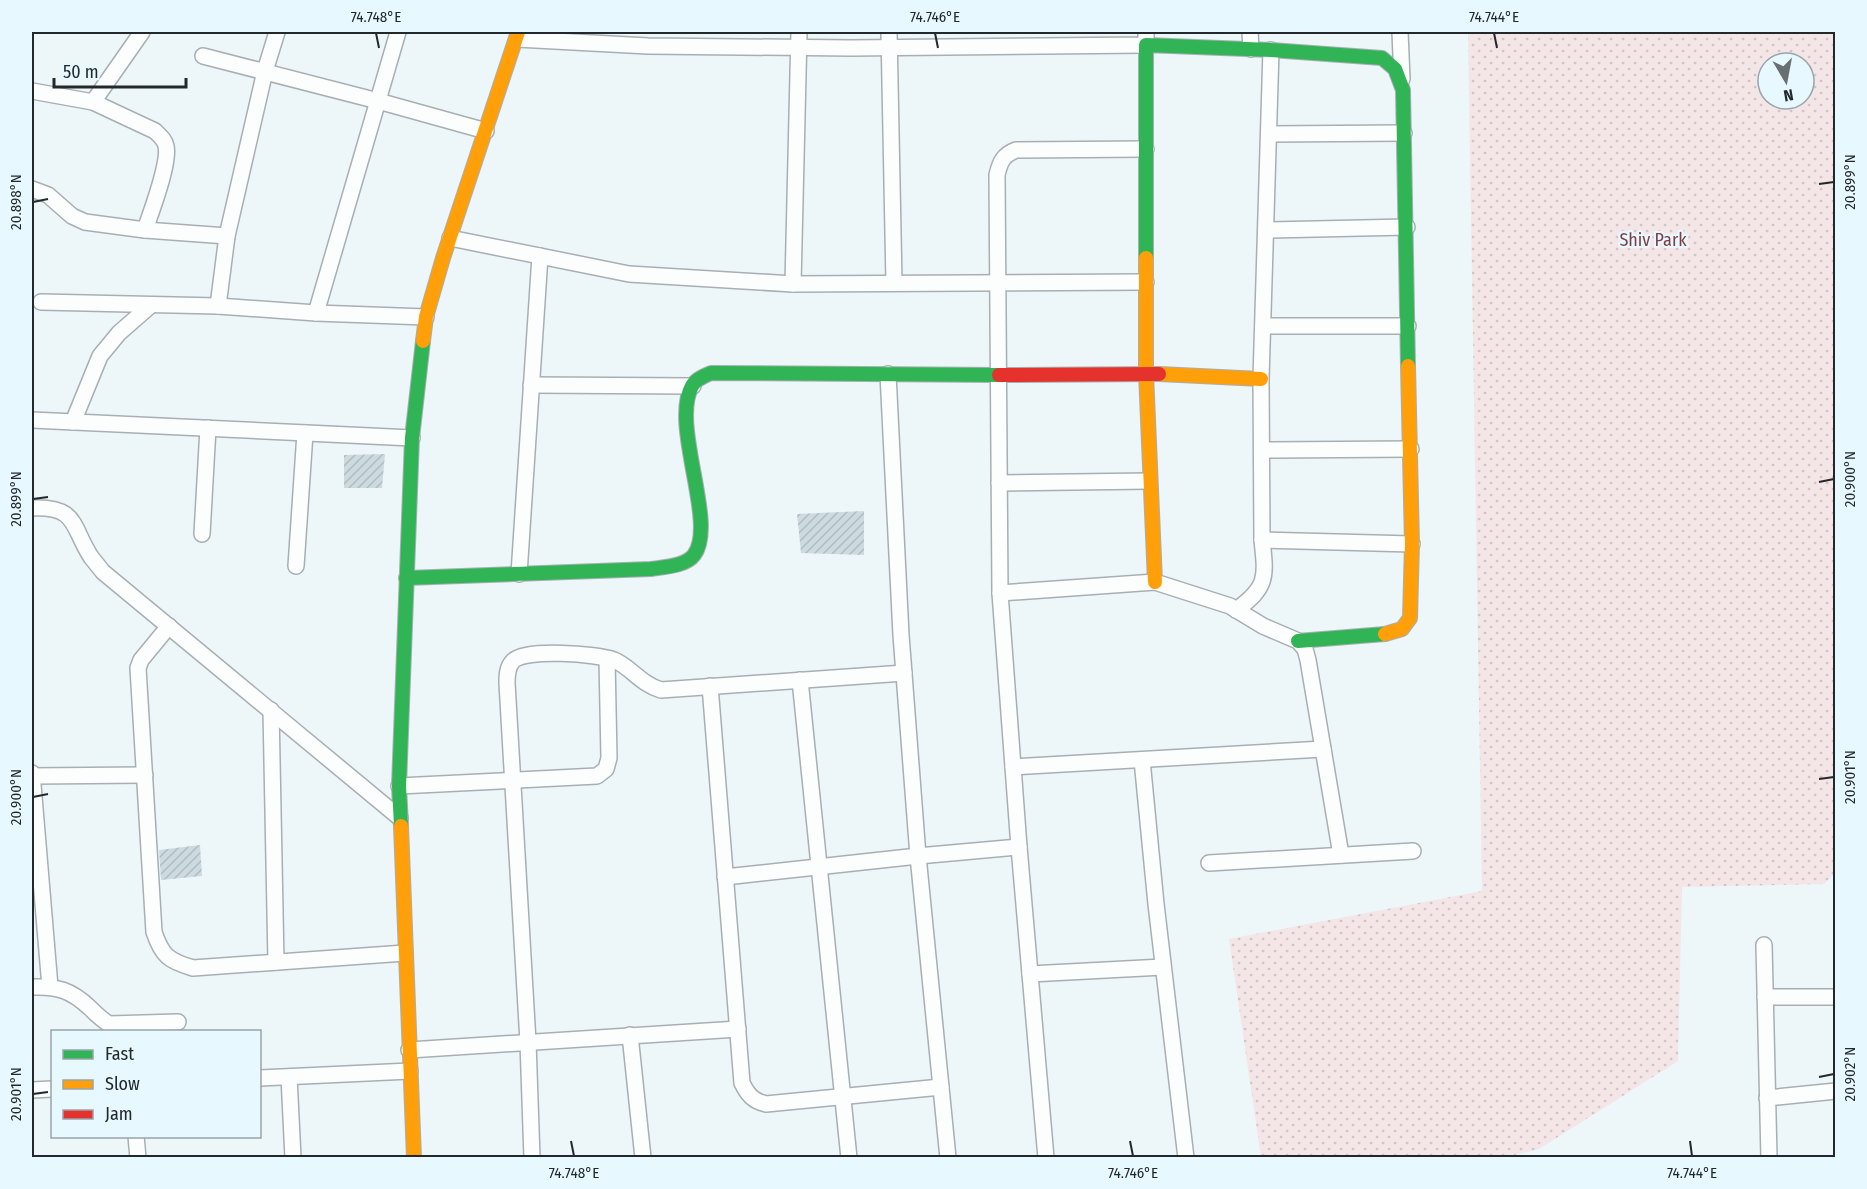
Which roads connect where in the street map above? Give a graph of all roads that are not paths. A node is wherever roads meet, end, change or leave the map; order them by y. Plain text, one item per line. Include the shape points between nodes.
1 (142, 32) edge
2 (277, 32) edge
3 (398, 32) edge
4 (800, 32) edge
5 (889, 32) edge
6 (1250, 32) edge
7 (1400, 32) edge
8 (518, 35) edge
9 (1146, 38) edge
10 (694, 39) edge
11 (1053, 39) edge
12 (798, 47) junction
13 (888, 47) junction
14 (1251, 49) junction
15 (1271, 50) junction
16 (203, 56) dead end
17 (265, 71) junction
18 (32, 90) edge
19 (1403, 90) junction
20 (378, 101) junction
21 (93, 102) junction
22 (486, 132) junction
23 (1404, 133) junction
24 (1269, 134) junction
25 (1146, 149) junction
26 (32, 189) edge
27 (1407, 227) junction
28 (146, 230) junction
29 (1266, 230) junction
30 (227, 236) junction
31 (450, 238) junction
32 (540, 256) junction
33 (997, 282) junction
34 (1146, 282) junction
35 (894, 283) junction
36 (793, 284) junction
37 (41, 302) dead end
38 (151, 305) junction
39 (218, 306) junction
40 (316, 313) junction
41 (426, 317) junction
42 (1263, 326) junction
43 (1408, 326) junction
44 (1146, 373) junction
45 (888, 374) junction
46 (999, 375) junction
47 (1261, 379) junction
48 (531, 385) junction
49 (693, 386) junction
50 (32, 420) edge
51 (73, 422) junction
52 (208, 428) junction
53 (304, 433) junction
54 (412, 438) junction
55 (1411, 449) junction
56 (1262, 450) junction
57 (1149, 481) junction
58 (999, 483) junction
59 (32, 508) edge
60 (202, 534) dead end
61 (1262, 540) junction
62 (1412, 544) junction
63 (296, 566) dead end
64 (519, 574) junction
65 (406, 578) junction
66 (1155, 582) junction
67 (1000, 593) junction
68 (1236, 610) junction
69 (169, 626) junction
70 (1298, 641) junction
71 (607, 659) junction
72 (904, 673) junction
73 (800, 680) junction
74 (710, 686) junction
75 (271, 710) junction
76 (1323, 749) junction
77 (1142, 759) junction
78 (1013, 767) junction
79 (32, 775) edge
80 (144, 775) junction
81 (512, 780) junction
82 (399, 786) junction
83 (400, 818) junction
84 (1019, 847) junction
85 (1413, 851) dead end
86 (1341, 855) junction
87 (918, 856) junction
88 (1209, 863) dead end
89 (820, 866) junction
90 (725, 877) junction
91 (1764, 945) dead end
92 (405, 953) junction
93 (276, 962) junction
94 (1163, 967) junction
95 (1030, 974) junction
96 (32, 987) edge
97 (50, 987) junction
98 (1765, 997) junction
99 (1836, 997) edge
100 (178, 1022) dead end
101 (738, 1029) junction
102 (630, 1035) junction
103 (528, 1042) junction
104 (409, 1050) junction
105 (410, 1071) junction
106 (289, 1077) junction
107 (261, 1078) edge
108 (941, 1087) junction
109 (51, 1089) edge
110 (32, 1090) edge
111 (1836, 1091) edge
112 (843, 1096) junction
113 (1767, 1098) junction
114 (136, 1138) edge
115 (138, 1158) edge
116 (293, 1158) edge
117 (414, 1158) edge
118 (532, 1158) edge
119 (643, 1158) edge
120 (849, 1158) edge
121 (948, 1158) edge
122 (1046, 1158) edge
123 (1186, 1158) edge
124 (1768, 1158) edge

1 - 21 street
2 - 17 street
3 - 20 street
4 - 12 street
5 - 13 street
6 - 14 street
7 - 19 street
8 - 10 street via 648,46
8 - 22 street
9 - 11 street
9 - 14 street
9 - 25 street
10 - 12 street
11 - 13 street
12 - 13 street
12 - 36 street
13 - 35 street
14 - 15 street
15 - 19 street via 1382,58 1395,69
15 - 24 street
16 - 17 street
17 - 20 street
17 - 30 street
18 - 21 street
19 - 23 street
20 - 22 street
20 - 40 street
21 - 28 street via 155,131 166,144 167,160
22 - 31 street
23 - 24 street
23 - 27 street
24 - 29 street
25 - 33 street via 1008,153 1001,160 997,175
25 - 34 street
26 - 28 street via 48,195 85,222
27 - 29 street
27 - 43 street
28 - 30 street
29 - 42 street
30 - 39 street
31 - 32 street
31 - 41 street
32 - 36 street via 629,274
32 - 48 street
33 - 34 street
33 - 35 street
33 - 46 street
34 - 44 street
35 - 36 street
37 - 38 street
38 - 39 street
38 - 51 street via 100,356
39 - 40 street
40 - 41 street
41 - 54 street
42 - 43 street
42 - 47 street
43 - 55 street
44 - 46 street
44 - 47 street
44 - 57 street
45 - 46 street
45 - 49 street via 711,373
45 - 72 street
46 - 58 street
47 - 56 street
48 - 49 street
48 - 64 street
49 - 64 street via 687,399 687,417 700,543 695,555 680,563 651,569
50 - 51 street
51 - 52 street
52 - 53 street
52 - 60 street
53 - 54 street
53 - 63 street
54 - 65 street
55 - 56 street
55 - 62 street
56 - 61 street
57 - 58 street
57 - 66 street
58 - 67 street
59 - 69 street via 57,509 71,519 103,572
61 - 62 street
61 - 68 street via 1264,561 1259,592
62 - 70 street via 1410,618 1402,629 1389,634
64 - 65 street
65 - 82 street
66 - 67 street
66 - 68 street
67 - 78 street
68 - 70 street
69 - 75 street
69 - 80 street via 138,668
70 - 76 street via 1308,660
71 - 74 street via 662,690
71 - 81 street via 606,769 597,776
71 - 81 street via 529,654 513,661 507,683
72 - 73 street
72 - 87 street
73 - 74 street
73 - 89 street
74 - 90 street
75 - 83 street
75 - 93 street
76 - 77 street
76 - 86 street
77 - 78 street
77 - 94 street
78 - 84 street
79 - 80 street
79 - 97 street
80 - 93 street via 154,932 160,949 173,962 193,968
81 - 82 street
81 - 103 street
82 - 83 street
83 - 92 street
84 - 87 street
84 - 95 street
85 - 86 street
86 - 88 street
87 - 89 street
87 - 108 street
89 - 90 street
89 - 112 street
90 - 101 street
91 - 98 street
92 - 93 street
92 - 104 street
94 - 95 street
94 - 123 street
95 - 122 street
96 - 97 street
97 - 100 street via 66,990 109,1024
98 - 99 street
98 - 113 street
101 - 102 street
101 - 112 street via 742,1083 756,1101 766,1104
102 - 103 street
102 - 119 street
103 - 104 street
103 - 118 street
104 - 105 street
105 - 106 street
105 - 117 street
106 - 107 street
106 - 116 street
108 - 112 street
108 - 121 street
109 - 110 street
111 - 113 street
112 - 120 street
113 - 124 street
114 - 115 street

